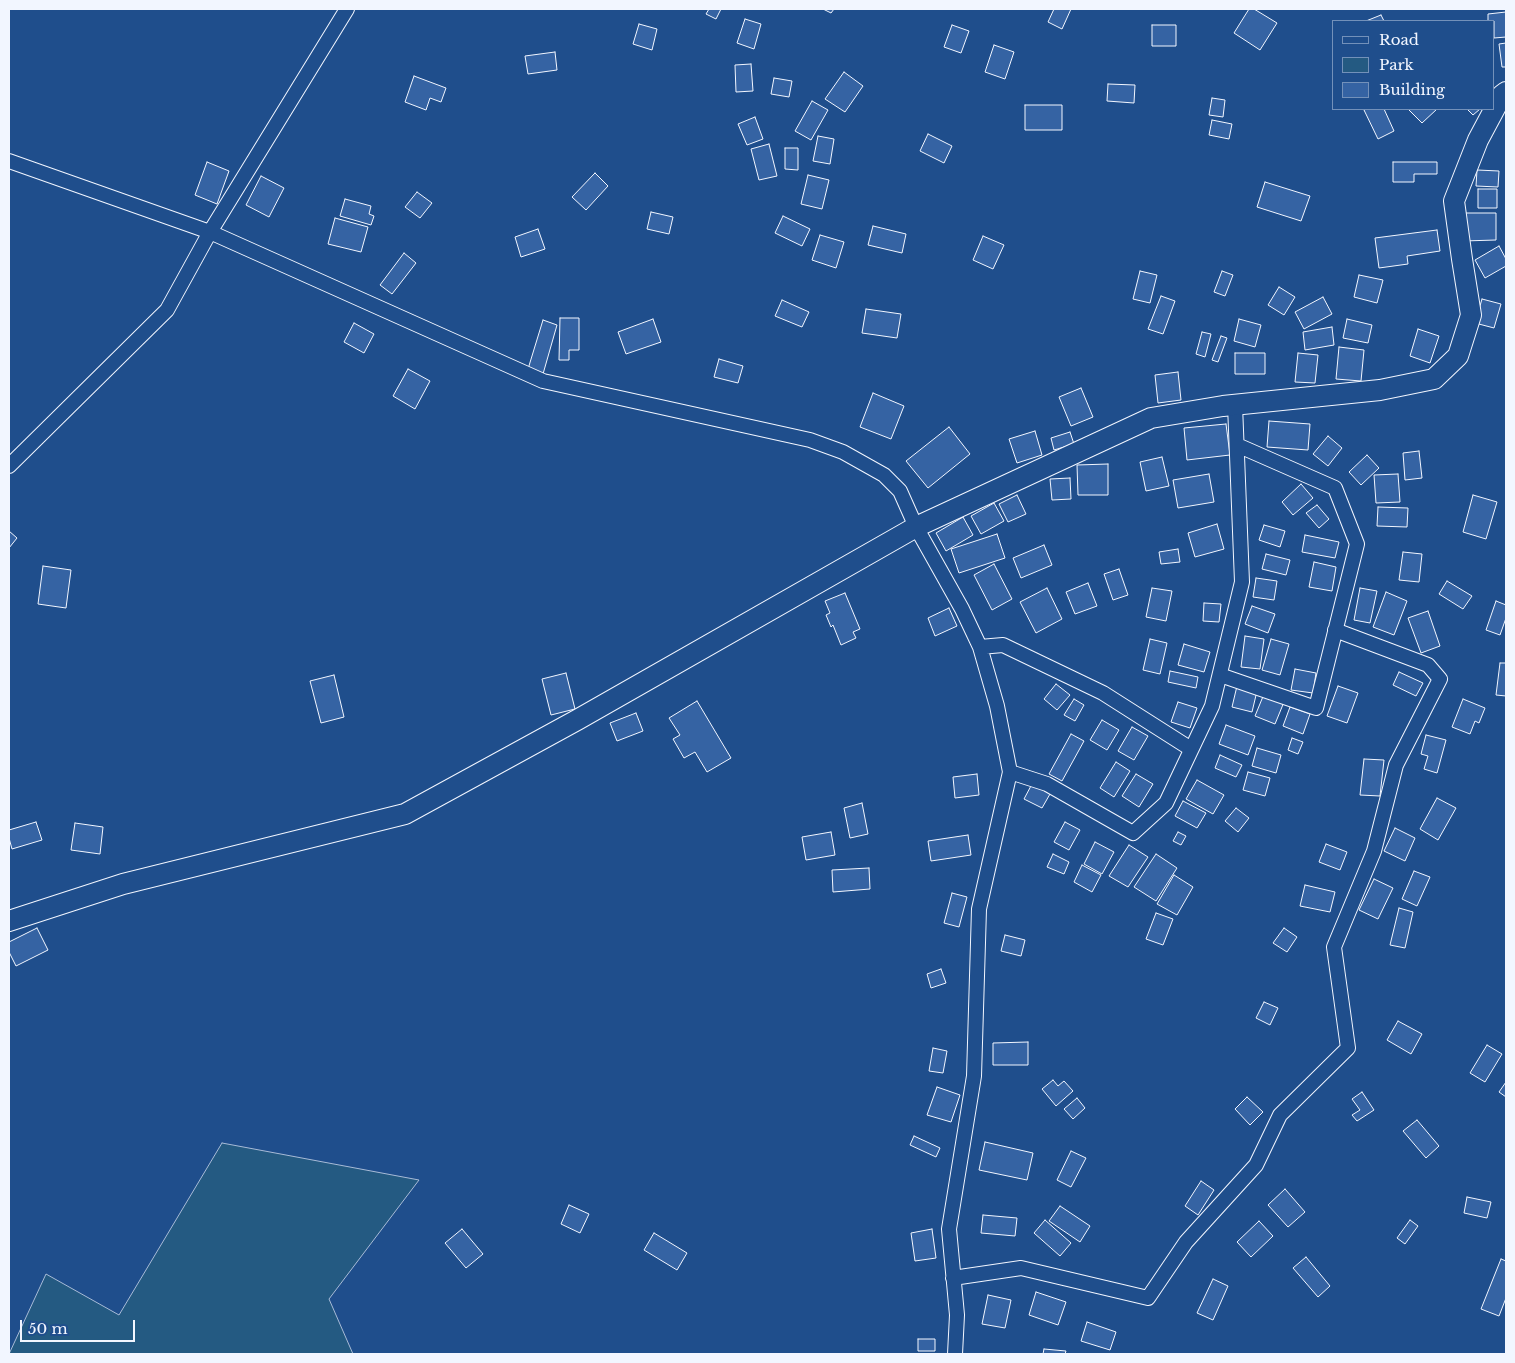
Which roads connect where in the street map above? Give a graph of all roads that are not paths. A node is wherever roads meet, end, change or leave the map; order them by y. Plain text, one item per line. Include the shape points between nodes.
1 (347, 9) edge
2 (1506, 92) edge
3 (1495, 108) edge
4 (1494, 110) edge
5 (9, 162) edge
6 (210, 232) junction
7 (1235, 405) junction
8 (1237, 445) junction
9 (9, 466) edge
10 (916, 527) junction
11 (1336, 630) junction
12 (980, 647) junction
13 (1220, 675) junction
14 (1192, 749) junction
15 (1010, 772) junction
16 (9, 921) edge
17 (953, 1278) junction
18 (955, 1354) edge

1 - 6 street
2 - 3 street
4 - 7 street via 1478,140 1454,201 1471,315 1458,356 1434,379 1380,390
5 - 6 street
6 - 9 street via 167,310
6 - 10 street via 543,381 810,440 843,452 884,475 900,491
7 - 8 street
7 - 10 street via 1151,418
8 - 11 street via 1335,488 1357,544
8 - 13 street via 1242,582
10 - 12 street
10 - 16 street via 577,720 404,814 123,884
11 - 13 street via 1316,708
11 - 17 street via 1428,665 1440,679 1396,765 1374,851 1334,947 1348,1048 1280,1115 1256,1165 1186,1242 1148,1298 1020,1268
12 - 14 street via 1003,645 1103,693
12 - 15 street via 997,706
13 - 14 street via 1212,706
14 - 15 street via 1166,803 1134,833 1047,784
15 - 17 street via 979,909 974,1076 949,1229
17 - 18 street via 957,1315

